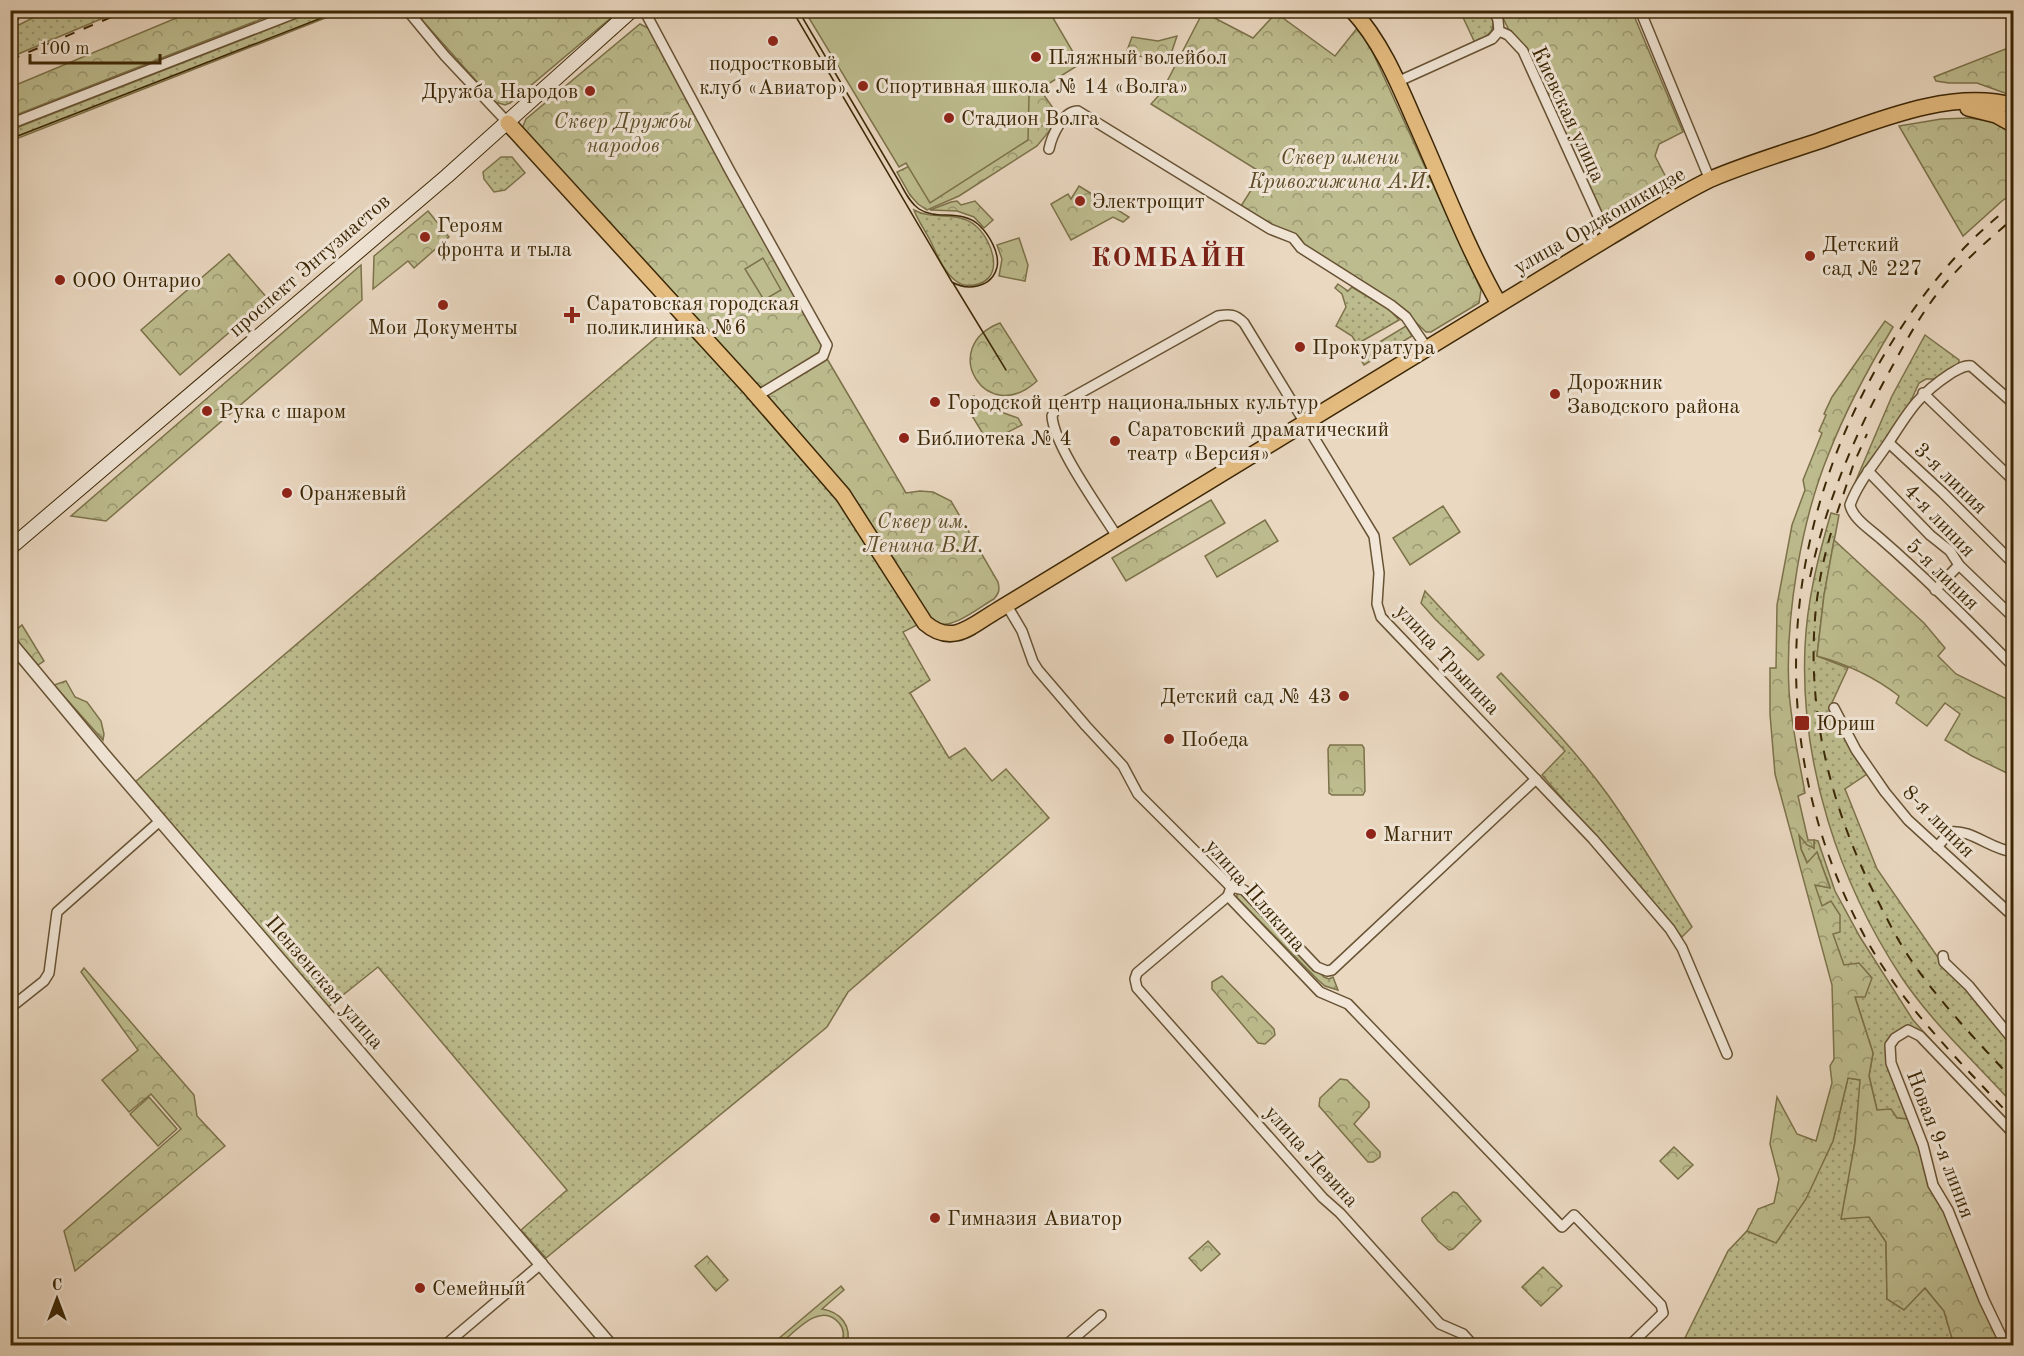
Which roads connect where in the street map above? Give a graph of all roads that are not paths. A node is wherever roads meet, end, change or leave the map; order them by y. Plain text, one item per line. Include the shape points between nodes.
1 (303, 10) edge
2 (407, 10) edge
3 (632, 10) edge
4 (644, 10) edge
5 (1352, 10) edge
6 (1494, 10) edge
7 (1640, 10) edge
8 (1499, 31) junction
9 (1397, 82) junction
10 (1938, 105) junction
11 (2013, 106) edge
12 (508, 123) junction
13 (10, 124) edge
14 (2013, 125) edge
15 (1049, 149) dead end
16 (1710, 180) junction
17 (1608, 238) junction
18 (1499, 304) junction
19 (1426, 348) junction
20 (1923, 393) junction
21 (757, 396) junction
22 (2013, 404) edge
23 (1305, 422) junction
24 (1889, 443) junction
25 (1868, 471) junction
26 (2013, 482) edge
27 (1118, 538) junction
28 (10, 548) edge
29 (2013, 564) edge
30 (1959, 565) junction
31 (1935, 590) junction
32 (1006, 604) junction
33 (2013, 618) edge
34 (10, 642) edge
35 (2013, 667) edge
36 (1834, 708) dead end
37 (1536, 779) junction
38 (161, 820) junction
39 (1937, 846) junction
40 (2013, 852) edge
41 (1229, 892) junction
42 (2013, 917) edge
43 (1943, 956) dead end
44 (10, 1008) edge
45 (2013, 1041) edge
46 (1727, 1054) dead end
47 (2013, 1134) edge
48 (542, 1263) junction
49 (1101, 1315) dead end
50 (1470, 1344) edge
51 (444, 1346) edge
52 (611, 1346) edge
53 (1065, 1346) edge
54 (1629, 1346) edge
55 (2006, 1346) edge

1 - 13 street
2 - 12 street
3 - 12 main road, проспект Энтузиастов
4 - 21 street via 827,345 823,356
5 - 9 main road via 1370,33
6 - 8 street
7 - 16 street
8 - 9 street via 1492,39
8 - 17 street, Киевская улица via 1523,51
9 - 18 main road
10 - 11 main road, улица Орджоникидзе via 1982,102
10 - 14 main road, улица Орджоникидзе via 1980,110
10 - 16 main road, улица Орджоникидзе via 1753,162
12 - 21 main road
12 - 28 main road, проспект Энтузиастов
15 - 19 street via 1066,115 1078,111 1270,229 1293,237 1301,248 1399,311
16 - 17 main road, улица Орджоникидзе
17 - 18 main road, улица Орджоникидзе
18 - 19 main road, улица Орджоникидзе
19 - 23 main road, улица Орджоникидзе
20 - 22 street via 1967,365
20 - 24 street
20 - 26 street
21 - 32 main road, улица Орджоникидзе via 843,495 918,614 934,631 958,633
23 - 27 main road, улица Орджоникидзе
23 - 27 street via 1244,323 1231,314 1218,316 1057,406 1052,416 1056,435
23 - 37 street, улица Трынина via 1374,536 1381,617
24 - 25 street
24 - 29 street, 3-я линия
25 - 30 street, 4-я линия via 1929,535 1950,551
25 - 31 street, 5-я линия via 1851,510
27 - 32 main road, улица Орджоникидзе
30 - 31 street
30 - 33 street, 4-я линия
31 - 35 street, 5-я линия
32 - 41 street, улица Плякина via 1022,631 1033,662 1053,688 1123,766 1138,794
34 - 38 street, Пензенская улица
36 - 39 street, 8-я линия via 1856,750 1886,792 1908,820
37 - 41 street via 1332,970 1317,967 1244,890
37 - 46 street, улица Трынина via 1670,929 1682,948
38 - 44 street via 57,912 50,973
38 - 48 street, Пензенская улица
39 - 40 street via 1950,832 1959,831
39 - 42 street, 8-я линия
41 - 50 street, улица Левина via 1137,973 1137,988 1440,1324 1463,1334
41 - 54 street, улица Плякина via 1320,992 1348,1004 1562,1227 1574,1215 1661,1305 1663,1310
43 - 45 street via 1944,962 1969,986
47 - 55 street, Новая 9-я линия via 1920,1036 1908,1030 1895,1038 1890,1045 1891,1063 1923,1145 1930,1176
48 - 51 street
48 - 52 street, Пензенская улица
49 - 53 street

